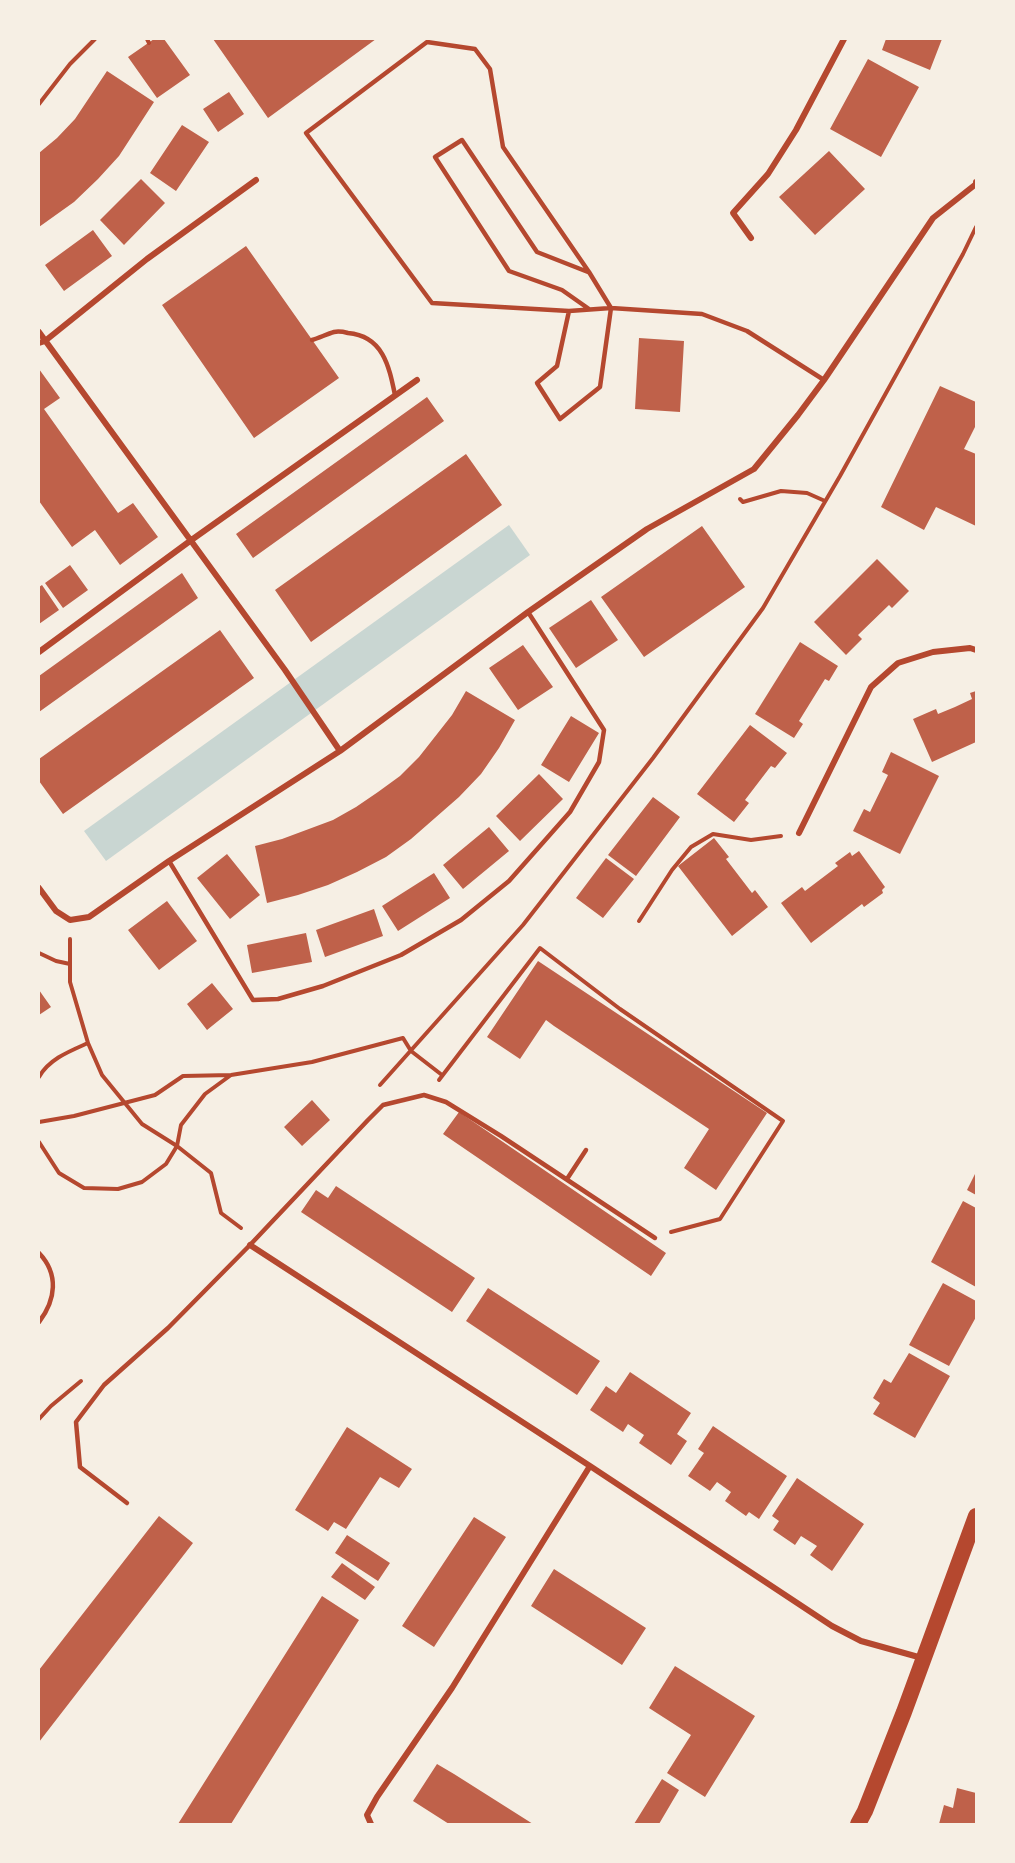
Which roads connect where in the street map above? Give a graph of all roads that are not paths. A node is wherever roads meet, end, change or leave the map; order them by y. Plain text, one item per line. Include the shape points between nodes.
1 (844, 39) edge
2 (256, 180) dead end
3 (976, 184) edge
4 (751, 238) dead end
5 (590, 272) junction
6 (611, 308) junction
7 (590, 309) junction
8 (569, 311) junction
9 (39, 332) edge
10 (312, 340) dead end
11 (42, 342) edge
12 (417, 380) dead end
13 (824, 380) junction
14 (394, 395) junction
15 (190, 541) junction
16 (528, 612) junction
17 (976, 650) edge
18 (39, 652) edge
19 (340, 751) junction
20 (799, 834) road end
21 (169, 861) junction
22 (39, 888) edge
23 (586, 1150) dead end
24 (567, 1179) junction
25 (655, 1238) road end
26 (252, 1243) junction
27 (39, 1253) edge
28 (39, 1322) edge
29 (590, 1466) junction
30 (128, 1503) dead end
31 (975, 1521) edge
32 (924, 1659) junction
33 (371, 1824) edge
34 (858, 1824) edge

1 - 4 street via 796,130 768,174 734,213
2 - 11 street
3 - 13 street via 933,218
5 - 6 lane
5 - 7 lane via 537,252 462,140 435,157 509,271 562,290
5 - 8 lane via 504,147 490,69 475,50 427,42 306,134 432,303
6 - 7 lane
6 - 8 lane via 600,387 560,419 537,383 557,366
6 - 13 lane via 702,314 747,331
7 - 8 lane
9 - 11 street
10 - 14 lane via 336,331 370,338 383,354
11 - 15 street
12 - 14 street
13 - 16 street via 754,469 646,529
14 - 15 street
15 - 18 street
15 - 19 street
16 - 19 street
16 - 21 lane via 604,730 599,762 570,812 509,881 461,920 401,955 323,986 278,999 253,1000
17 - 20 street via 933,652 897,663 870,687
19 - 21 street
21 - 22 street via 89,917 70,920 56,911
23 - 24 lane
24 - 25 lane
24 - 26 lane via 465,1113 424,1095 383,1105
26 - 29 street
26 - 30 lane via 168,1328 104,1385 76,1422 80,1467
27 - 28 lane via 53,1278 53,1296
29 - 32 street via 832,1626 861,1641
29 - 33 street via 452,1688 377,1797 368,1815
31 - 32 highway
32 - 34 highway

